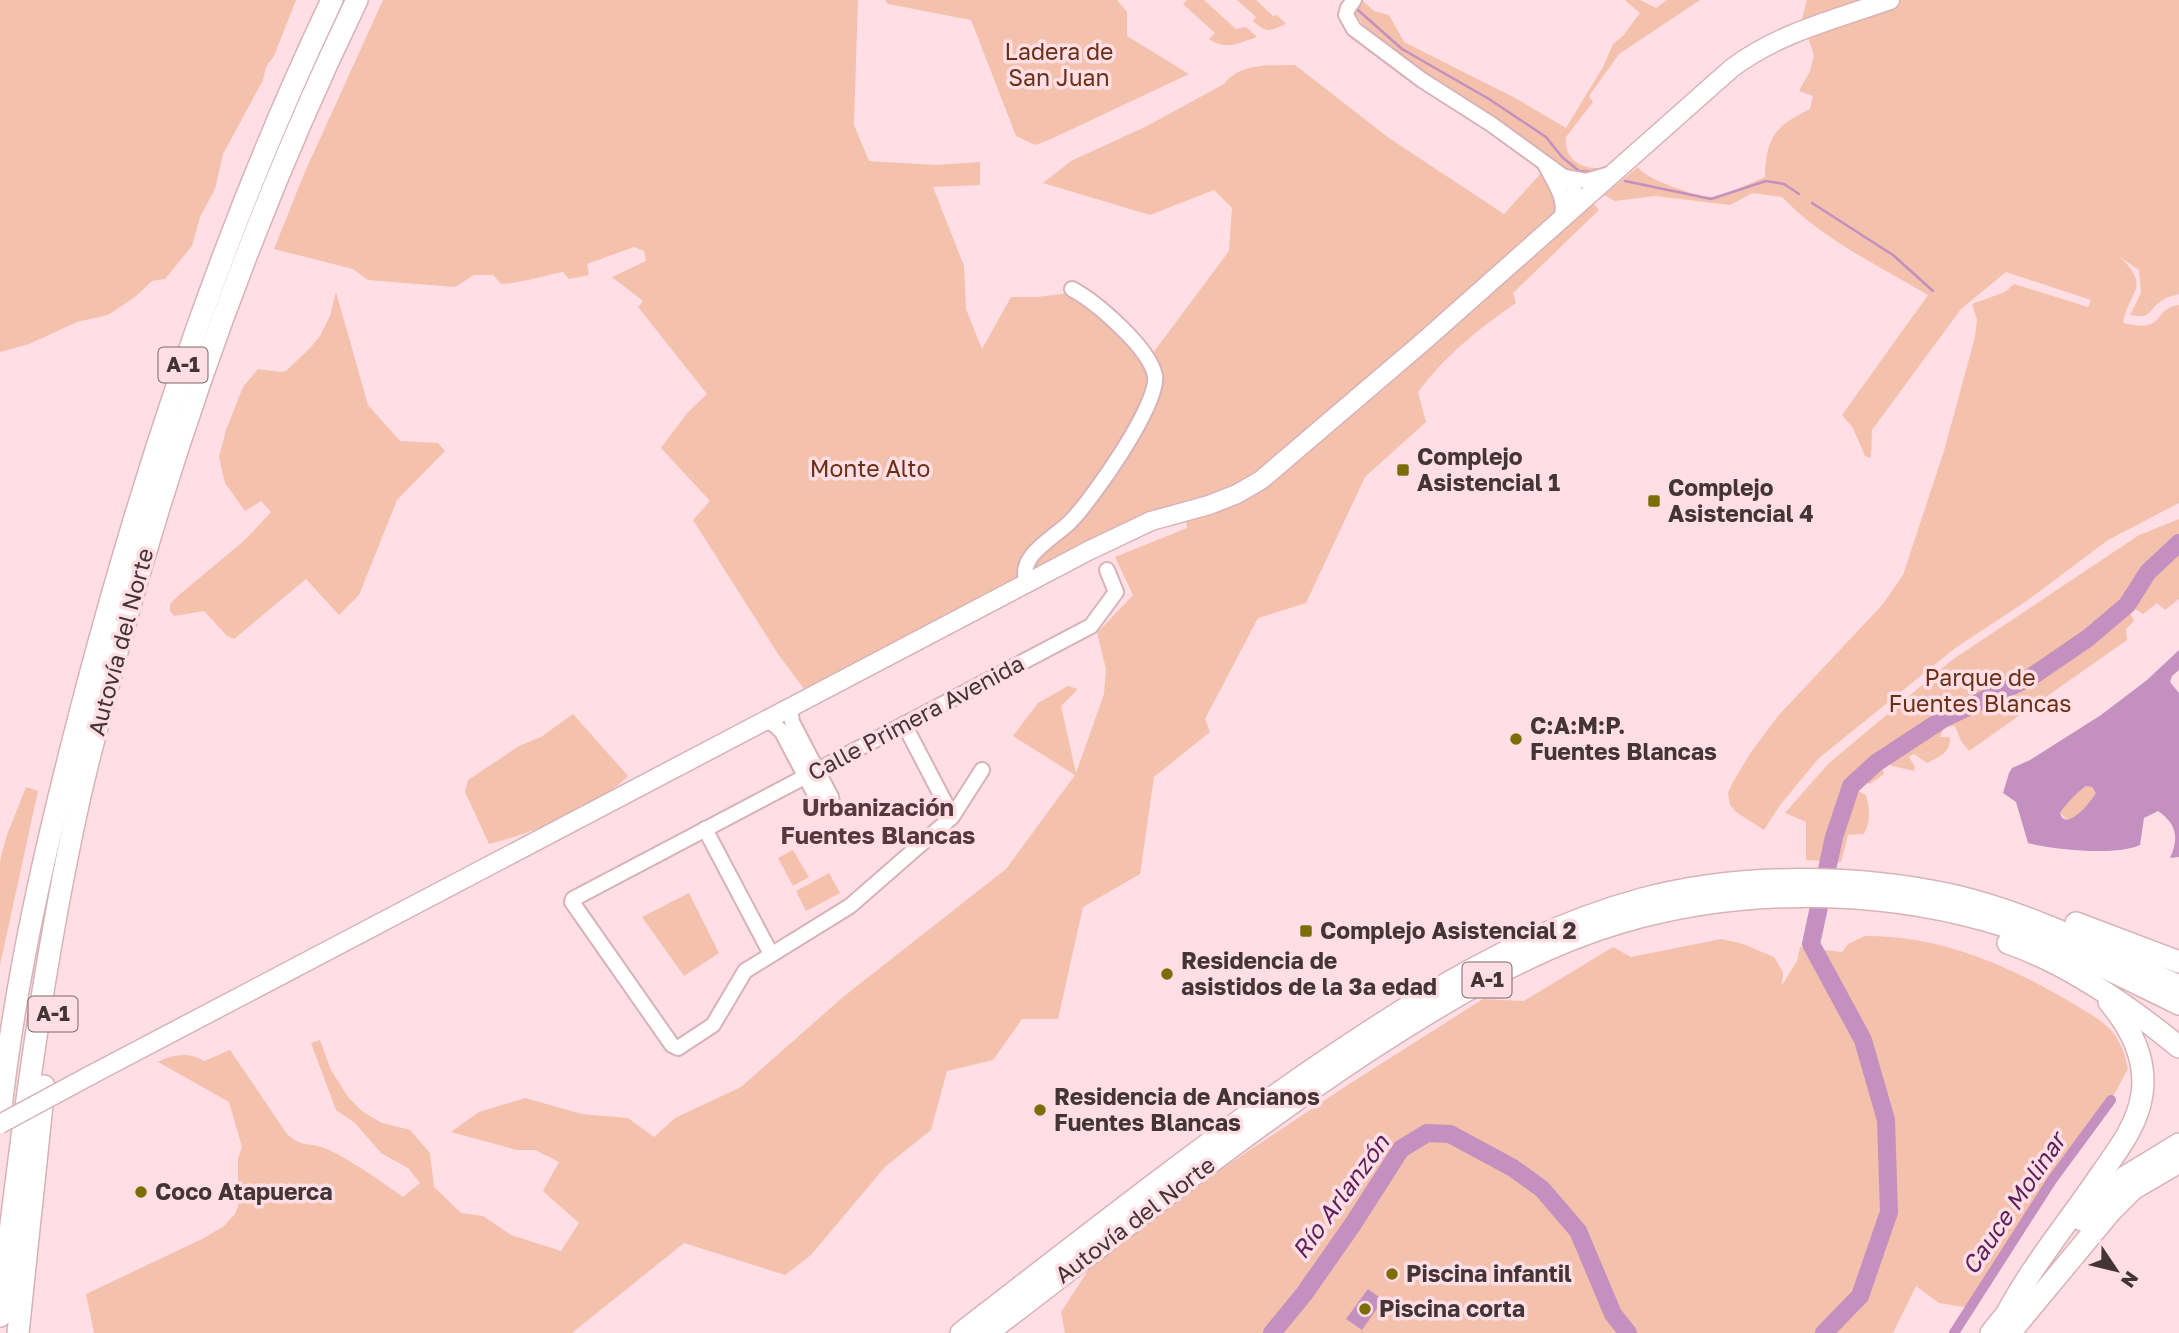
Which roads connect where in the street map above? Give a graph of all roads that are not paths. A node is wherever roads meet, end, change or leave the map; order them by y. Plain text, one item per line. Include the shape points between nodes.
1 (332, 0) edge
2 (357, 0) edge
3 (1354, 0) edge
4 (1890, 0) edge
5 (1544, 163) junction
6 (1611, 173) junction
7 (1564, 177) junction
8 (1570, 205) junction
9 (1072, 289) dead end
10 (1107, 570) dead end
11 (1027, 583) junction
12 (106, 696) junction
13 (790, 707) junction
14 (766, 720) junction
15 (904, 724) junction
16 (982, 771) dead end
17 (811, 774) junction
18 (953, 816) junction
19 (705, 829) junction
20 (1752, 891) junction
21 (1882, 893) junction
22 (771, 954) junction
23 (2179, 962) edge
24 (2083, 980) junction
25 (2179, 986) edge
26 (2179, 1004) edge
27 (2179, 1047) edge
28 (0, 1112) edge
29 (2179, 1144) edge
30 (2179, 1162) edge
31 (2008, 1311) junction
32 (0, 1316) edge
33 (18, 1333) edge
34 (961, 1333) edge
35 (987, 1333) edge
36 (1991, 1333) edge
37 (2009, 1333) edge

1 - 28 highway, Autovía del Norte / A-1 via 220,261 137,506 43,863
2 - 12 highway, Autovía del Norte / A-1 via 311,97 216,338 142,561
3 - 5 street via 1346,15 1354,29
4 - 6 main road via 1754,51
5 - 7 street
5 - 8 street
6 - 7 street via 1586,181
6 - 8 main road
7 - 8 street via 1574,189
8 - 11 main road via 1331,422 1254,485 1209,505 1151,521
9 - 11 street via 1096,303 1141,349 1150,361 1154,384 1139,421 1086,505 1033,554 1025,570
10 - 15 street, Calle Primera Avenida via 1116,592 1091,626
11 - 13 main road
12 - 32 highway, Autovía del Norte via 78,804 37,1024
12 - 33 highway, A-1 via 49,1046
13 - 14 main road
13 - 17 street
14 - 17 street via 782,732
14 - 28 main road, bridge via 89,1076
15 - 17 street, Calle Primera Avenida
15 - 18 street
16 - 18 street
17 - 19 street, Calle Primera Avenida
18 - 22 street via 850,906
19 - 22 street
19 - 22 street, Calle Primera Avenida via 572,900 674,1048 713,1025 745,971
20 - 21 highway via 1836,906
20 - 21 highway via 1834,874
20 - 34 highway, Autovía del Norte / A-1 via 1692,883 1674,893 1612,908 1555,929 1448,982 1383,1021 1220,1135
20 - 35 highway, Autovía del Norte / A-1 via 1622,922 1556,947 1467,990 1261,1124
21 - 23 highway via 1941,885 2014,902
21 - 24 highway via 1920,917 2026,949
21 - 25 highway via 1956,897 2023,916
21 - 26 highway via 2015,930
24 - 27 highway
24 - 31 highway via 2109,1002 2133,1037 2141,1061 2142,1096 2123,1142
29 - 31 highway via 2105,1196
30 - 37 highway via 2133,1189 2111,1211
31 - 36 highway

